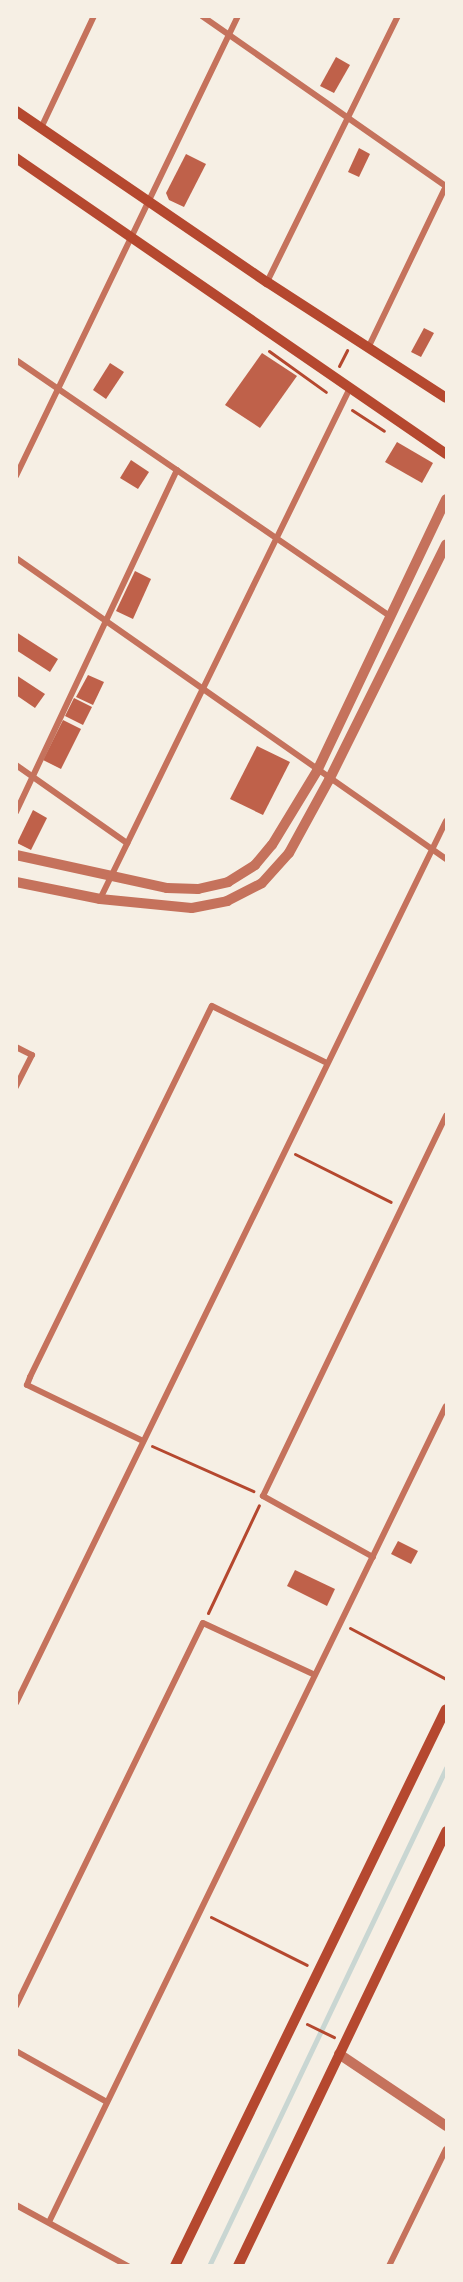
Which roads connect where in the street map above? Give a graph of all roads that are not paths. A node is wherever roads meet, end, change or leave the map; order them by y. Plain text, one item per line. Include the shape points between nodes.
1 (94, 16) edge
2 (202, 16) edge
3 (238, 16) edge
4 (398, 16) edge
5 (229, 36) junction
6 (16, 111) edge
7 (348, 117) junction
8 (41, 128) junction
9 (17, 160) edge
10 (447, 186) edge
11 (149, 202) junction
12 (132, 237) junction
13 (267, 282) junction
14 (368, 348) junction
15 (16, 360) edge
16 (59, 388) junction
17 (349, 390) junction
18 (447, 398) edge
19 (447, 454) edge
20 (177, 470) junction
21 (16, 477) edge
22 (447, 499) edge
23 (276, 538) junction
24 (447, 544) edge
25 (16, 558) edge
26 (390, 616) junction
27 (107, 620) junction
28 (203, 688) junction
29 (16, 765) edge
30 (316, 771) junction
31 (33, 776) junction
32 (329, 780) junction
33 (16, 812) edge
34 (447, 821) edge
35 (127, 843) junction
36 (432, 849) junction
37 (16, 855) edge
38 (447, 859) edge
39 (110, 878) junction
40 (16, 882) edge
41 (100, 898) junction
42 (16, 1047) edge
43 (327, 1063) junction
44 (16, 1087) edge
45 (447, 1116) edge
46 (447, 1406) edge
47 (143, 1441) junction
48 (373, 1557) junction
49 (315, 1675) junction
50 (16, 1703) edge
51 (447, 1709) edge
52 (447, 1831) edge
53 (16, 2006) edge
54 (16, 2051) edge
55 (339, 2054) junction
56 (107, 2102) junction
57 (447, 2126) edge
58 (447, 2149) edge
59 (16, 2205) edge
60 (49, 2222) junction
61 (128, 2265) edge
62 (175, 2265) edge
63 (238, 2265) edge
64 (389, 2265) edge

1 - 8 street
2 - 5 street
3 - 5 street
4 - 7 street
5 - 7 street
5 - 11 street
6 - 8 main road
7 - 10 street
7 - 13 street
8 - 11 main road
9 - 12 main road
10 - 14 street
11 - 12 street
11 - 13 main road
12 - 16 street
12 - 17 main road
13 - 14 main road
14 - 18 main road
15 - 16 street
16 - 20 street
16 - 21 street
17 - 19 main road
17 - 23 street
20 - 23 street
20 - 27 street
22 - 26 street
23 - 26 street
23 - 28 street
24 - 32 street
25 - 27 street
26 - 30 street
27 - 28 street
27 - 31 street
28 - 30 street
28 - 35 street
29 - 31 street
30 - 32 street
30 - 39 street via 272,845 255,865 228,882 198,889
31 - 33 street
31 - 35 street
32 - 36 street
32 - 41 street via 289,853 262,883 227,901 192,908
34 - 36 street
35 - 39 street
36 - 38 street
36 - 43 street
37 - 39 street
39 - 41 street
40 - 41 street
42 - 44 street via 32,1054
43 - 47 street
43 - 47 street via 212,1006 27,1386
45 - 48 street via 263,1496
46 - 48 street
47 - 50 street
48 - 49 street
49 - 53 street via 203,1623
49 - 56 street
51 - 62 main road
52 - 55 main road
54 - 56 street
55 - 57 street
55 - 63 main road
56 - 60 street
58 - 64 street
59 - 60 street
60 - 61 street

